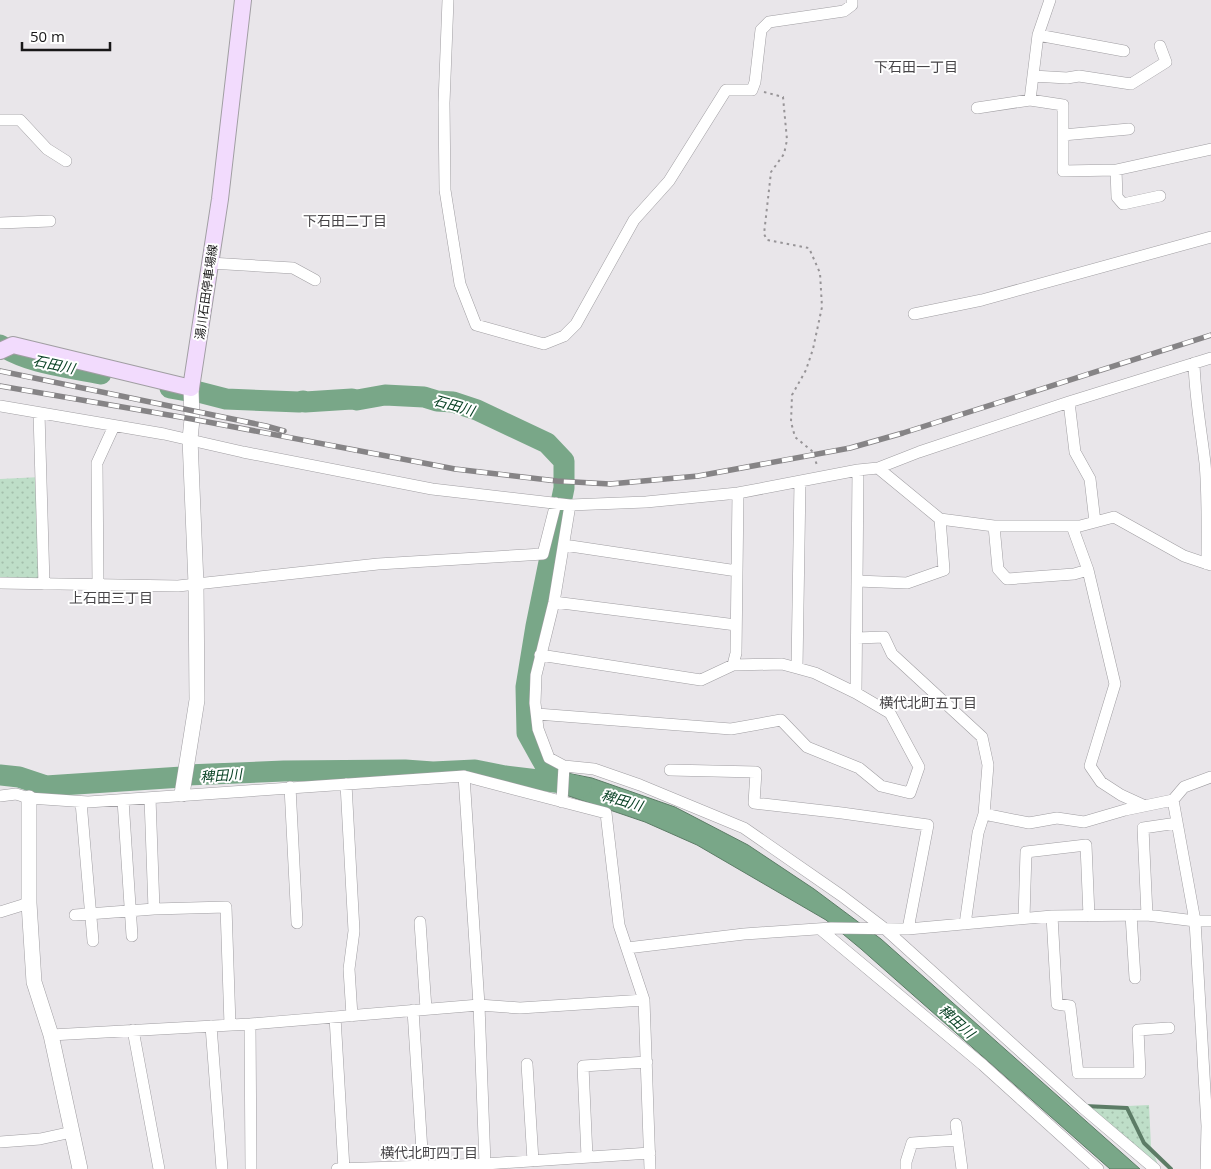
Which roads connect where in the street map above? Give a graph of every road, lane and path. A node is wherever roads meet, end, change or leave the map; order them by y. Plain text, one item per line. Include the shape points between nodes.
1 (243, 0) edge
2 (448, 0) edge
3 (852, 0) edge
4 (1050, 0) edge
5 (1038, 35) junction
6 (1160, 46) dead end
7 (1124, 51) dead end
8 (1033, 76) junction
9 (752, 90) junction
10 (1030, 100) junction
11 (977, 108) dead end
12 (0, 120) edge
13 (1129, 129) dead end
14 (1063, 135) junction
15 (1211, 149) edge
16 (66, 161) dead end
17 (1116, 170) junction
18 (1160, 196) dead end
19 (50, 221) dead end
20 (0, 223) edge
21 (1211, 237) edge
22 (210, 263) junction
23 (315, 280) dead end
24 (914, 314) dead end
25 (7, 348) edge
26 (1211, 358) edge
27 (1194, 363) junction
28 (191, 388) junction
29 (1069, 402) junction
30 (0, 406) edge
31 (39, 413) junction
32 (114, 426) junction
33 (190, 439) junction
34 (878, 468) junction
35 (858, 470) junction
36 (821, 477) junction
37 (800, 481) junction
38 (1209, 486) edge
39 (738, 493) junction
40 (556, 504) junction
41 (570, 505) junction
42 (940, 519) junction
43 (1095, 522) junction
44 (994, 526) junction
45 (1072, 526) junction
46 (564, 545) junction
47 (1209, 564) edge
48 (1088, 570) junction
49 (737, 571) junction
50 (857, 581) junction
51 (0, 583) edge
52 (44, 584) junction
53 (98, 584) junction
54 (196, 584) junction
55 (554, 602) junction
56 (736, 625) junction
57 (856, 638) junction
58 (540, 655) junction
59 (733, 665) junction
60 (798, 668) junction
61 (856, 693) junction
62 (537, 714) junction
63 (564, 766) junction
64 (670, 770) dead end
65 (464, 776) junction
66 (1211, 777) edge
67 (346, 784) junction
68 (290, 787) junction
69 (182, 794) junction
70 (0, 796) edge
71 (29, 798) junction
72 (150, 798) junction
73 (123, 800) junction
74 (1173, 800) junction
75 (82, 802) junction
76 (562, 802) junction
77 (1145, 806) junction
78 (984, 814) junction
79 (1177, 824) junction
80 (29, 903) junction
81 (154, 909) junction
82 (130, 911) junction
83 (0, 912) edge
84 (91, 913) junction
85 (74, 915) dead end
86 (1131, 915) junction
87 (1147, 915) junction
88 (1052, 916) junction
89 (1089, 916) junction
90 (1024, 918) junction
91 (1211, 921) edge
92 (420, 922) dead end
93 (1195, 922) junction
94 (297, 923) dead end
95 (965, 924) junction
96 (826, 928) junction
97 (880, 928) junction
98 (908, 929) junction
99 (132, 936) dead end
100 (93, 941) dead end
101 (627, 948) junction
102 (1135, 978) dead end
103 (1198, 985) junction
104 (1211, 986) edge
105 (644, 1000) junction
106 (479, 1005) junction
107 (413, 1010) junction
108 (426, 1010) junction
109 (352, 1016) junction
110 (335, 1017) junction
111 (250, 1024) junction
112 (230, 1025) junction
113 (211, 1026) junction
114 (1169, 1028) dead end
115 (133, 1030) junction
116 (51, 1035) junction
117 (647, 1062) junction
118 (527, 1064) dead end
119 (956, 1124) dead end
120 (72, 1132) junction
121 (958, 1140) junction
122 (0, 1142) edge
123 (650, 1153) junction
124 (587, 1157) junction
125 (537, 1163) edge
126 (480, 1166) edge
127 (423, 1167) junction
128 (408, 1168) edge
129 (80, 1169) edge
130 (159, 1169) edge
131 (222, 1169) edge
132 (251, 1169) edge
133 (337, 1169) edge
134 (344, 1169) edge
135 (650, 1169) edge
136 (906, 1169) edge
137 (962, 1169) edge
138 (1098, 1169) edge
139 (1154, 1169) edge
140 (1206, 1169) edge

1 - 22 main road, 湯川石田停車場線
2 - 9 street via 445,190 460,284 476,325 544,344 564,336 576,324 634,220 669,181 726,90
3 - 9 street via 852,5 844,11 769,22 761,30
4 - 5 street
5 - 7 street
5 - 8 street
6 - 8 street via 1166,62 1131,84 1079,76
8 - 10 street
9 - 36 path via 783,97 785,108 787,140 784,154 771,172 764,234 767,240 809,248 820,273 822,307 806,370 792,395 791,422 795,437 812,451
10 - 11 street
10 - 14 street via 1063,105
12 - 16 street via 20,120 47,149
13 - 14 street
14 - 17 street via 1062,171
15 - 17 street
17 - 18 street via 1117,197 1123,204
19 - 20 street
21 - 24 street via 982,300
22 - 23 street via 293,268
22 - 28 main road, 湯川石田停車場線
25 - 28 main road
26 - 27 street
27 - 29 street
27 - 38 street via 1195,396
28 - 33 street
29 - 34 street
29 - 43 street via 1075,452 1090,479
30 - 31 street
31 - 32 street
31 - 52 street
32 - 33 street
32 - 53 street via 97,463
33 - 40 street via 432,489
33 - 54 street
34 - 35 street
34 - 42 street
35 - 36 street
35 - 50 street
36 - 37 street
37 - 39 street
37 - 60 street
38 - 47 street
39 - 41 street
39 - 49 street
40 - 41 street
40 - 54 street via 543,554 378,564
41 - 46 street
42 - 44 street
42 - 50 street via 944,570 907,583
43 - 45 street
43 - 47 street via 1114,517 1184,556
44 - 45 street
44 - 48 street via 998,570 1007,579
45 - 48 street
46 - 49 street
46 - 55 street
48 - 77 street via 1115,684 1090,766 1101,782 1121,796
49 - 56 street
50 - 57 street
51 - 52 street
52 - 53 street
53 - 54 street
54 - 69 street via 197,700
55 - 56 street
55 - 58 street
56 - 59 street
57 - 61 street
57 - 78 street via 884,637 892,654 982,737 988,765
58 - 59 street via 701,680
58 - 62 street via 536,675
59 - 60 street via 782,664
60 - 61 street
61 - 62 street via 890,714 920,767 910,793 881,786 858,768 807,747 781,720 731,729
62 - 63 street via 538,729 548,758
63 - 76 street
63 - 97 street via 594,769 744,828 842,896
64 - 98 street via 756,772 754,803 928,825
65 - 67 street
65 - 76 street
65 - 106 street
66 - 74 street via 1184,787
67 - 68 street
67 - 109 street via 354,931 349,969
68 - 69 street
68 - 94 street
69 - 72 street
70 - 71 street via 16,794
71 - 75 street
71 - 80 street
72 - 73 street
72 - 81 street
73 - 75 street
73 - 82 street
74 - 77 street
74 - 79 street
75 - 84 street
76 - 101 street via 606,813 619,925
77 - 78 street via 1084,822 1057,818 1029,823
78 - 95 street via 978,833
79 - 87 street via 1143,828
79 - 93 street
80 - 83 street
80 - 116 street via 34,982
81 - 82 street
81 - 112 street via 226,907
82 - 84 street
82 - 99 street
84 - 85 street
84 - 100 street
86 - 87 street
86 - 89 street
86 - 102 street
87 - 93 street
88 - 89 street
88 - 90 street
88 - 114 street via 1057,1004 1070,1006 1078,1073 1140,1073 1138,1030
89 - 90 street via 1086,845 1026,852
90 - 95 street
91 - 93 street
92 - 108 street
93 - 103 street
95 - 98 street
96 - 97 street
96 - 101 street
96 - 138 street
97 - 98 street
97 - 139 street
101 - 105 street
103 - 104 street
103 - 140 street via 1207,1126
105 - 106 street via 520,1008
105 - 117 street
106 - 108 street
106 - 126 street
107 - 108 street
107 - 109 street
107 - 127 street
109 - 110 street
110 - 111 street
110 - 134 street
111 - 112 street
111 - 132 street
112 - 113 street
113 - 115 street
113 - 131 street
115 - 116 street
115 - 130 street
116 - 120 street
117 - 123 street
117 - 124 street via 583,1066
118 - 125 street
119 - 121 street
120 - 122 street via 40,1139
120 - 129 street
121 - 136 street via 912,1142
121 - 137 street
123 - 124 street
123 - 135 street
124 - 125 street
125 - 126 street
126 - 127 street
127 - 128 street
128 - 134 street
133 - 134 street

